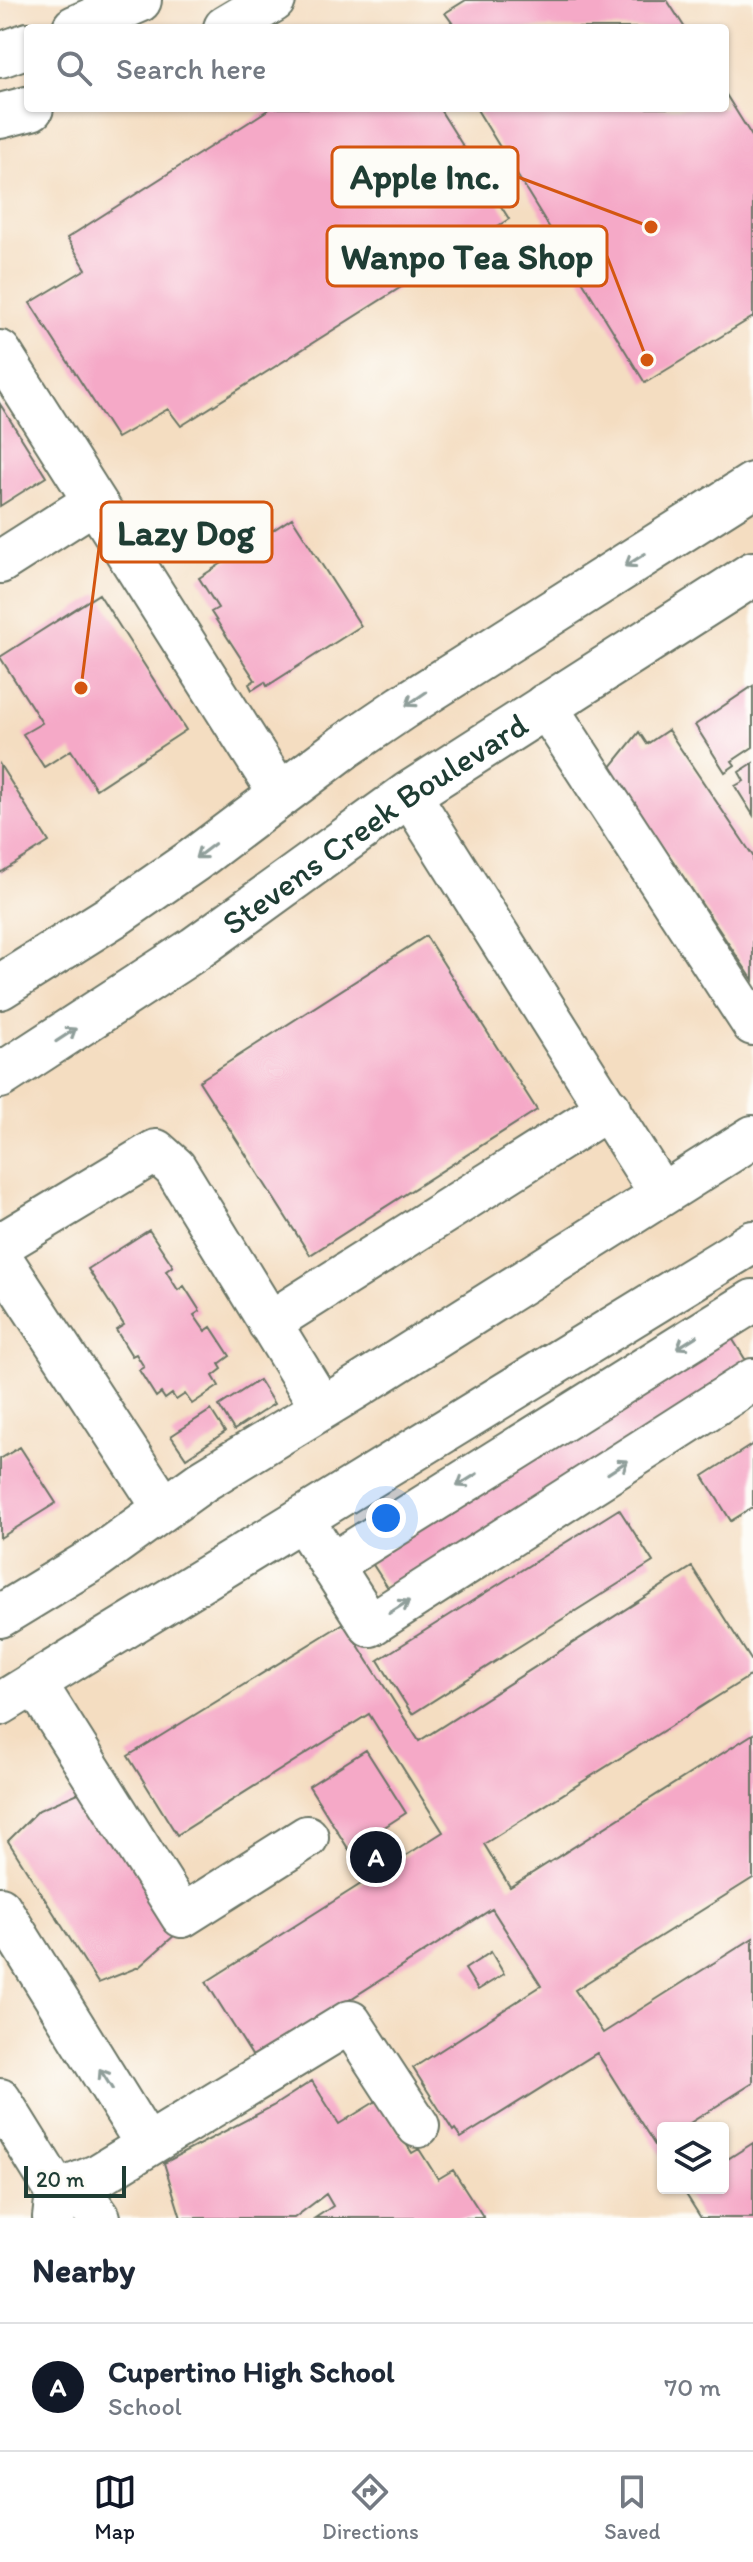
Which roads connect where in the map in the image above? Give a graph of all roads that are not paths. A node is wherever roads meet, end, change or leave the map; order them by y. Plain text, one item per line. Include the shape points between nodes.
1 (139, 0) edge
2 (273, 0) edge
3 (84, 24) edge
4 (233, 24) edge
5 (24, 46) edge
6 (0, 55) edge
7 (24, 110) edge
8 (0, 116) edge
9 (0, 352) edge
10 (753, 485) edge
11 (94, 502) junction
12 (0, 562) edge
13 (753, 574) edge
14 (545, 705) junction
15 (280, 794) junction
16 (409, 794) junction
17 (0, 987) edge
18 (753, 1024) edge
19 (0, 1076) edge
20 (609, 1108) junction
21 (753, 1137) edge
22 (661, 1194) junction
23 (0, 1245) edge
24 (742, 1248) edge
25 (0, 1257) edge
26 (753, 1291) edge
27 (753, 1301) edge
28 (269, 1323) junction
29 (753, 1380) edge
30 (322, 1408) junction
31 (164, 1508) junction
32 (302, 1519) junction
33 (331, 1565) junction
34 (0, 1616) edge
35 (35, 1683) junction
36 (0, 1704) edge
37 (307, 1837) dead end
38 (0, 1908) edge
39 (0, 2100) edge
40 (418, 2126) dead end
41 (147, 2145) junction
42 (56, 2205) edge
43 (99, 2218) edge

1 - 3 main road
2 - 4 main road
5 - 6 main road
7 - 8 main road
9 - 11 street
10 -> 15 main road via 439,683
11 - 12 street
11 - 15 street
13 - 14 main road, Stevens Creek Boulevard
14 - 16 main road, Stevens Creek Boulevard
14 - 18 street
15 -> 17 main road via 181,869
19 -> 16 main road, Stevens Creek Boulevard via 195,949
16 - 20 street
20 - 22 street
20 - 28 street
21 - 22 street
22 - 30 street
23 - 28 street via 156,1151 175,1168
24 - 26 street
24 - 32 street
25 - 31 street
27 -> 33 street
28 - 30 street
33 -> 29 street via 370,1625
30 - 31 street
31 - 34 street via 97,1557
32 - 33 street
32 - 35 street
35 - 36 street
35 - 37 street via 182,1916
41 -> 38 street
39 - 42 street
40 - 41 street via 350,2022
41 - 42 street
42 - 43 street via 86,2199

